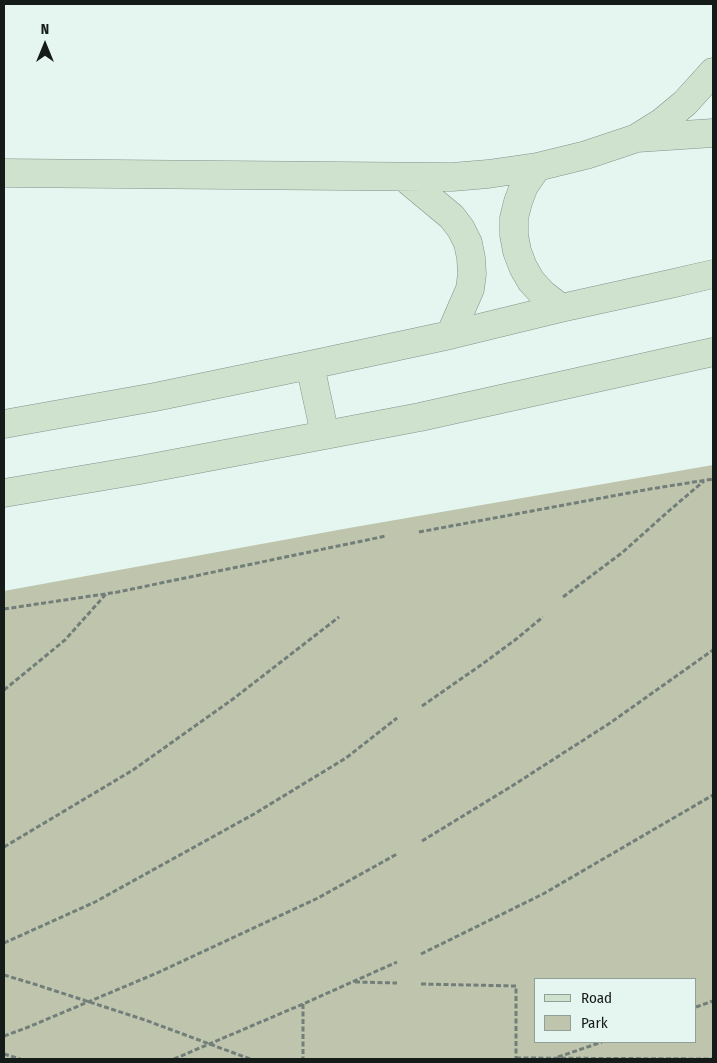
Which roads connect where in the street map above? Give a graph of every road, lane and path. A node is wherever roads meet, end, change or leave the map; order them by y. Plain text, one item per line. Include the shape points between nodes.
1 (713, 72) edge
2 (713, 133) edge
3 (637, 138) junction
4 (537, 167) junction
5 (4, 173) edge
6 (404, 177) junction
7 (713, 274) edge
8 (560, 308) junction
9 (450, 335) junction
10 (713, 352) edge
11 (310, 366) junction
12 (4, 424) edge
13 (325, 436) junction
14 (713, 479) edge
15 (705, 480) junction
16 (4, 493) edge
17 (419, 532) dead end
18 (386, 536) dead end
19 (106, 594) junction
20 (563, 597) dead end
21 (4, 609) edge
22 (339, 616) dead end
23 (542, 618) dead end
24 (713, 650) edge
25 (4, 690) edge
26 (422, 706) dead end
27 (397, 718) dead end
28 (713, 795) edge
29 (422, 841) dead end
30 (4, 847) edge
31 (397, 854) dead end
32 (4, 944) edge
33 (421, 954) dead end
34 (397, 962) dead end
35 (4, 975) edge
36 (352, 982) junction
37 (397, 983) dead end
38 (421, 984) dead end
39 (713, 1001) edge
40 (89, 1002) junction
41 (303, 1004) junction
42 (697, 1008) edge
43 (4, 1036) edge
44 (599, 1043) edge
45 (210, 1044) junction
46 (4, 1054) edge
47 (516, 1058) edge
48 (20, 1059) edge
49 (174, 1059) edge
50 (250, 1059) edge
51 (303, 1059) edge
52 (553, 1059) edge
53 (713, 1059) edge

1 - 3 main road via 685,103
2 - 3 main road
3 - 4 main road
4 - 6 main road via 488,174
4 - 8 main road via 518,202 514,235 523,267 543,294
5 - 6 main road
6 - 9 main road via 452,217 468,243 472,274 470,289
7 - 8 main road
8 - 9 main road
9 - 11 main road
10 - 13 main road
11 - 12 main road
11 - 13 main road
13 - 16 main road
14 - 15 path
15 - 17 path
15 - 20 path via 623,552
18 - 19 path
19 - 21 path
19 - 25 path via 65,640
22 - 30 path via 234,699 133,770
23 - 26 path
24 - 29 path via 610,723
27 - 32 path via 346,758 254,814 95,902
28 - 33 path via 542,894
31 - 40 path via 318,898
34 - 36 path
35 - 40 path
36 - 37 path
36 - 41 path
38 - 47 path via 516,986
39 - 42 path
40 - 43 path
40 - 45 path
41 - 45 path
41 - 51 path
44 - 52 path
45 - 49 path
45 - 50 path
46 - 48 path
47 - 52 path
52 - 53 path

